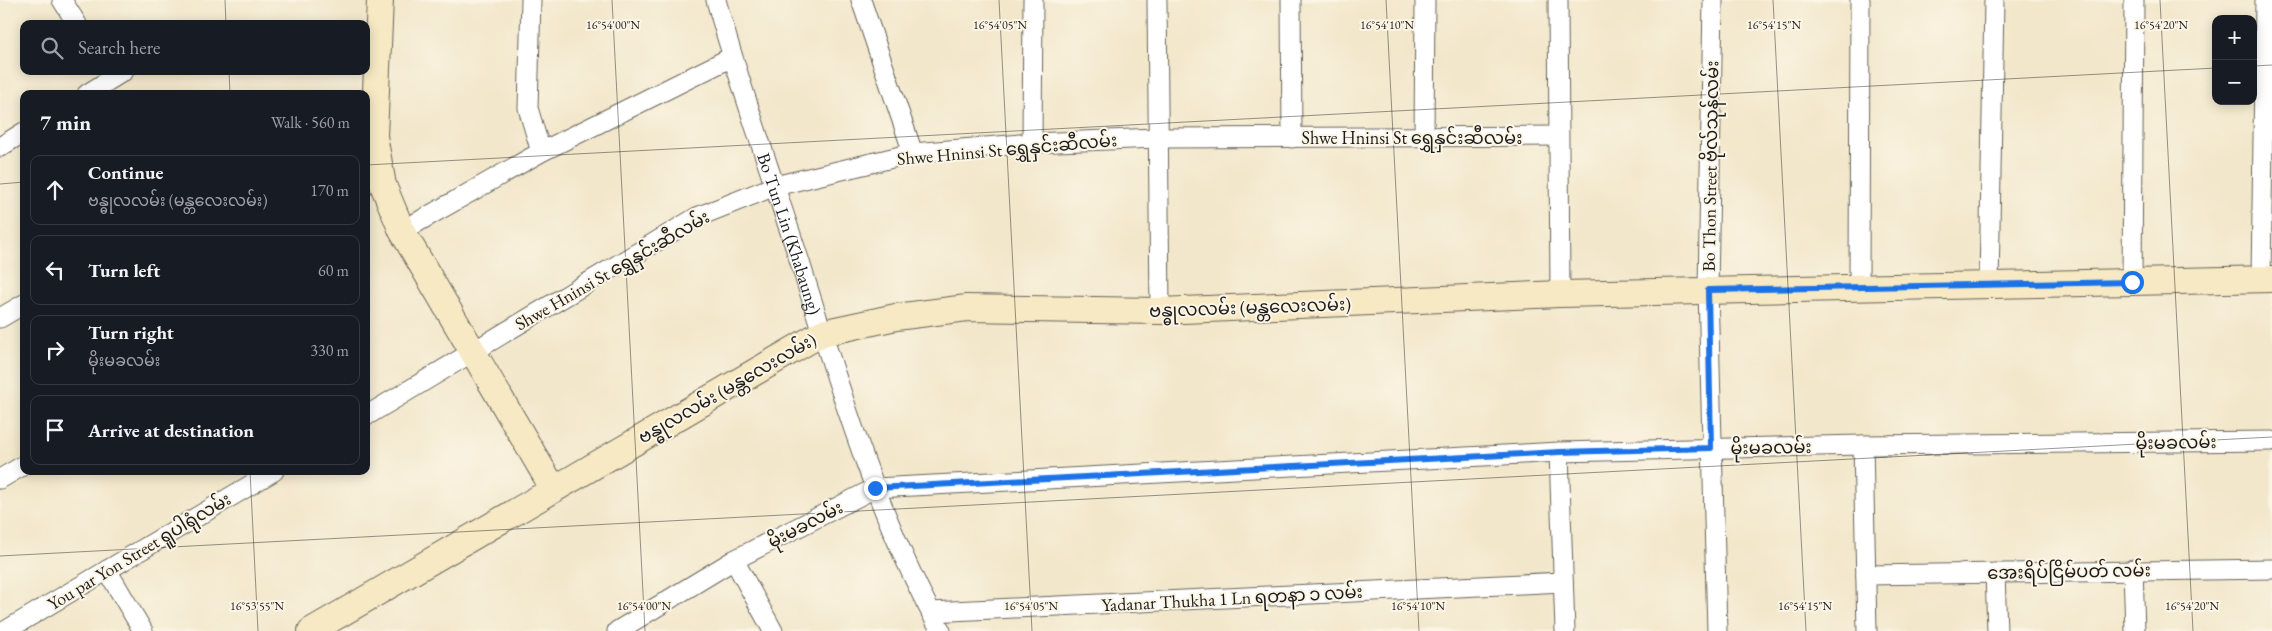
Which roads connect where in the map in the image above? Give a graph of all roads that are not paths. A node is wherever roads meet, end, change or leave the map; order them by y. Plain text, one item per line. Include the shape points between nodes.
1 (62, 0) edge
2 (380, 0) edge
3 (531, 0) edge
4 (716, 0) edge
5 (861, 0) edge
6 (1033, 0) edge
7 (1157, 0) edge
8 (1291, 0) edge
9 (1425, 0) edge
10 (1558, 0) edge
11 (1712, 0) edge
12 (1860, 0) edge
13 (1994, 0) edge
14 (2134, 0) edge
15 (2264, 0) edge
16 (74, 20) edge
17 (373, 28) edge
18 (732, 57) junction
19 (113, 75) edge
20 (92, 90) edge
21 (20, 134) edge
22 (1558, 136) junction
23 (1157, 138) junction
24 (1292, 138) junction
25 (1424, 138) junction
26 (1032, 143) junction
27 (0, 147) edge
28 (541, 152) junction
29 (913, 153) junction
30 (374, 185) edge
31 (775, 186) junction
32 (402, 231) junction
33 (2266, 279) edge
34 (2132, 282) junction
35 (1989, 285) junction
36 (1859, 287) junction
37 (1708, 290) junction
38 (1560, 294) junction
39 (20, 306) edge
40 (1160, 311) junction
41 (0, 318) edge
42 (822, 333) junction
43 (472, 352) junction
44 (370, 414) edge
45 (2272, 441) edge
46 (1862, 445) junction
47 (1711, 448) junction
48 (1559, 452) junction
49 (20, 466) edge
50 (267, 475) edge
51 (0, 479) edge
52 (553, 488) junction
53 (875, 488) junction
54 (734, 560) junction
55 (2272, 569) edge
56 (107, 570) junction
57 (2133, 570) junction
58 (1995, 573) junction
59 (1866, 576) junction
60 (1563, 582) junction
61 (931, 612) junction
62 (5, 631) edge
63 (143, 631) edge
64 (311, 631) edge
65 (618, 631) edge
66 (773, 631) edge
67 (942, 631) edge
68 (1564, 631) edge
69 (1717, 631) edge
70 (1867, 631) edge
71 (1996, 631) edge
72 (2135, 631) edge

1 - 16 street
2 - 17 street
3 - 28 street via 528,108
4 - 18 street, Bo Tun Lin (Khabaung)
5 - 29 street
6 - 26 street
7 - 23 street
8 - 24 street
9 - 25 street
10 - 22 street
11 - 37 street, Bo Thon Street ဗိုလ်သုန်လမ်း
12 - 36 street
13 - 35 street
14 - 34 street
15 - 33 street
17 - 30 street
18 - 28 street
18 - 31 street, Bo Tun Lin (Khabaung)
19 - 20 street
21 - 27 street
22 - 25 street, Shwe Hninsi St ရွှေနှင်းဆီလမ်း
22 - 38 street
23 - 24 street, Shwe Hninsi St ရွှေနှင်းဆီလမ်း
23 - 26 street, Shwe Hninsi St ရွှေနှင်းဆီလမ်း
23 - 40 street
24 - 25 street, Shwe Hninsi St ရွှေနှင်းဆီလမ်း
26 - 29 street, Shwe Hninsi St ရွှေနှင်းဆီလမ်း
28 - 32 street
29 - 31 street, Shwe Hninsi St ရွှေနှင်းဆီလမ်း
30 - 32 street
31 - 42 street, Bo Tun Lin (Khabaung)
31 - 43 street, Shwe Hninsi St ရွှေနှင်းဆီလမ်း via 697,216
32 - 43 street
33 - 34 street, ဗန္ဓုလလမ်း (မန္တလေးလမ်း)
34 - 35 street, ဗန္ဓုလလမ်း (မန္တလေးလမ်း)
35 - 36 street, ဗန္ဓုလလမ်း (မန္တလေးလမ်း)
36 - 37 street, ဗန္ဓုလလမ်း (မန္တလေးလမ်း)
37 - 38 street, ဗန္ဓုလလမ်း (မန္တလေးလမ်း)
37 - 47 street, Bo Thon Street ဗိုလ်သုန်လမ်း
38 - 40 street, ဗန္ဓုလလမ်း (မန္တလေးလမ်း)
39 - 41 street
40 - 42 street, ဗန္ဓုလလမ်း (မန္တလေးလမ်း) via 967,308 896,317
42 - 52 street, ဗန္ဓုလလမ်း (မန္တလေးလမ်း)
42 - 53 street, Bo Tun Lin (Khabaung)
43 - 44 street
43 - 52 street
45 - 46 street, မိုးမခလမ်း
46 - 47 street, မိုးမခလမ်း
46 - 59 street
47 - 48 street, မိုးမခလမ်း
47 - 69 street, Bo Thon Street ဗိုလ်သုန်လမ်း
48 - 53 street, မိုးမခလမ်း
48 - 60 street
49 - 51 street
50 - 56 street, You par Yon Street ရူပါရုံလမ်း
52 - 64 street, ဗန္ဓုလလမ်း (မန္တလေးလမ်း)
53 - 54 street, မိုးမခလမ်း
53 - 61 street, Bo Tun Lin (Khabaung)
54 - 65 street, မိုးမခလမ်း
54 - 66 street
55 - 57 street, အေးရိပ်ငြိမ်ပတ် လမ်း
56 - 62 street, You par Yon Street ရူပါရုံလမ်း
56 - 63 street
57 - 58 street, အေးရိပ်ငြိမ်ပတ် လမ်း
57 - 72 street
58 - 59 street, အေးရိပ်ငြိမ်ပတ် လမ်း
58 - 71 street
59 - 70 street
60 - 61 street, Yadanar Thukha 1 Ln ရတနာ ၁ လမ်း
60 - 68 street
61 - 67 street, Bo Tun Lin (Khabaung)

